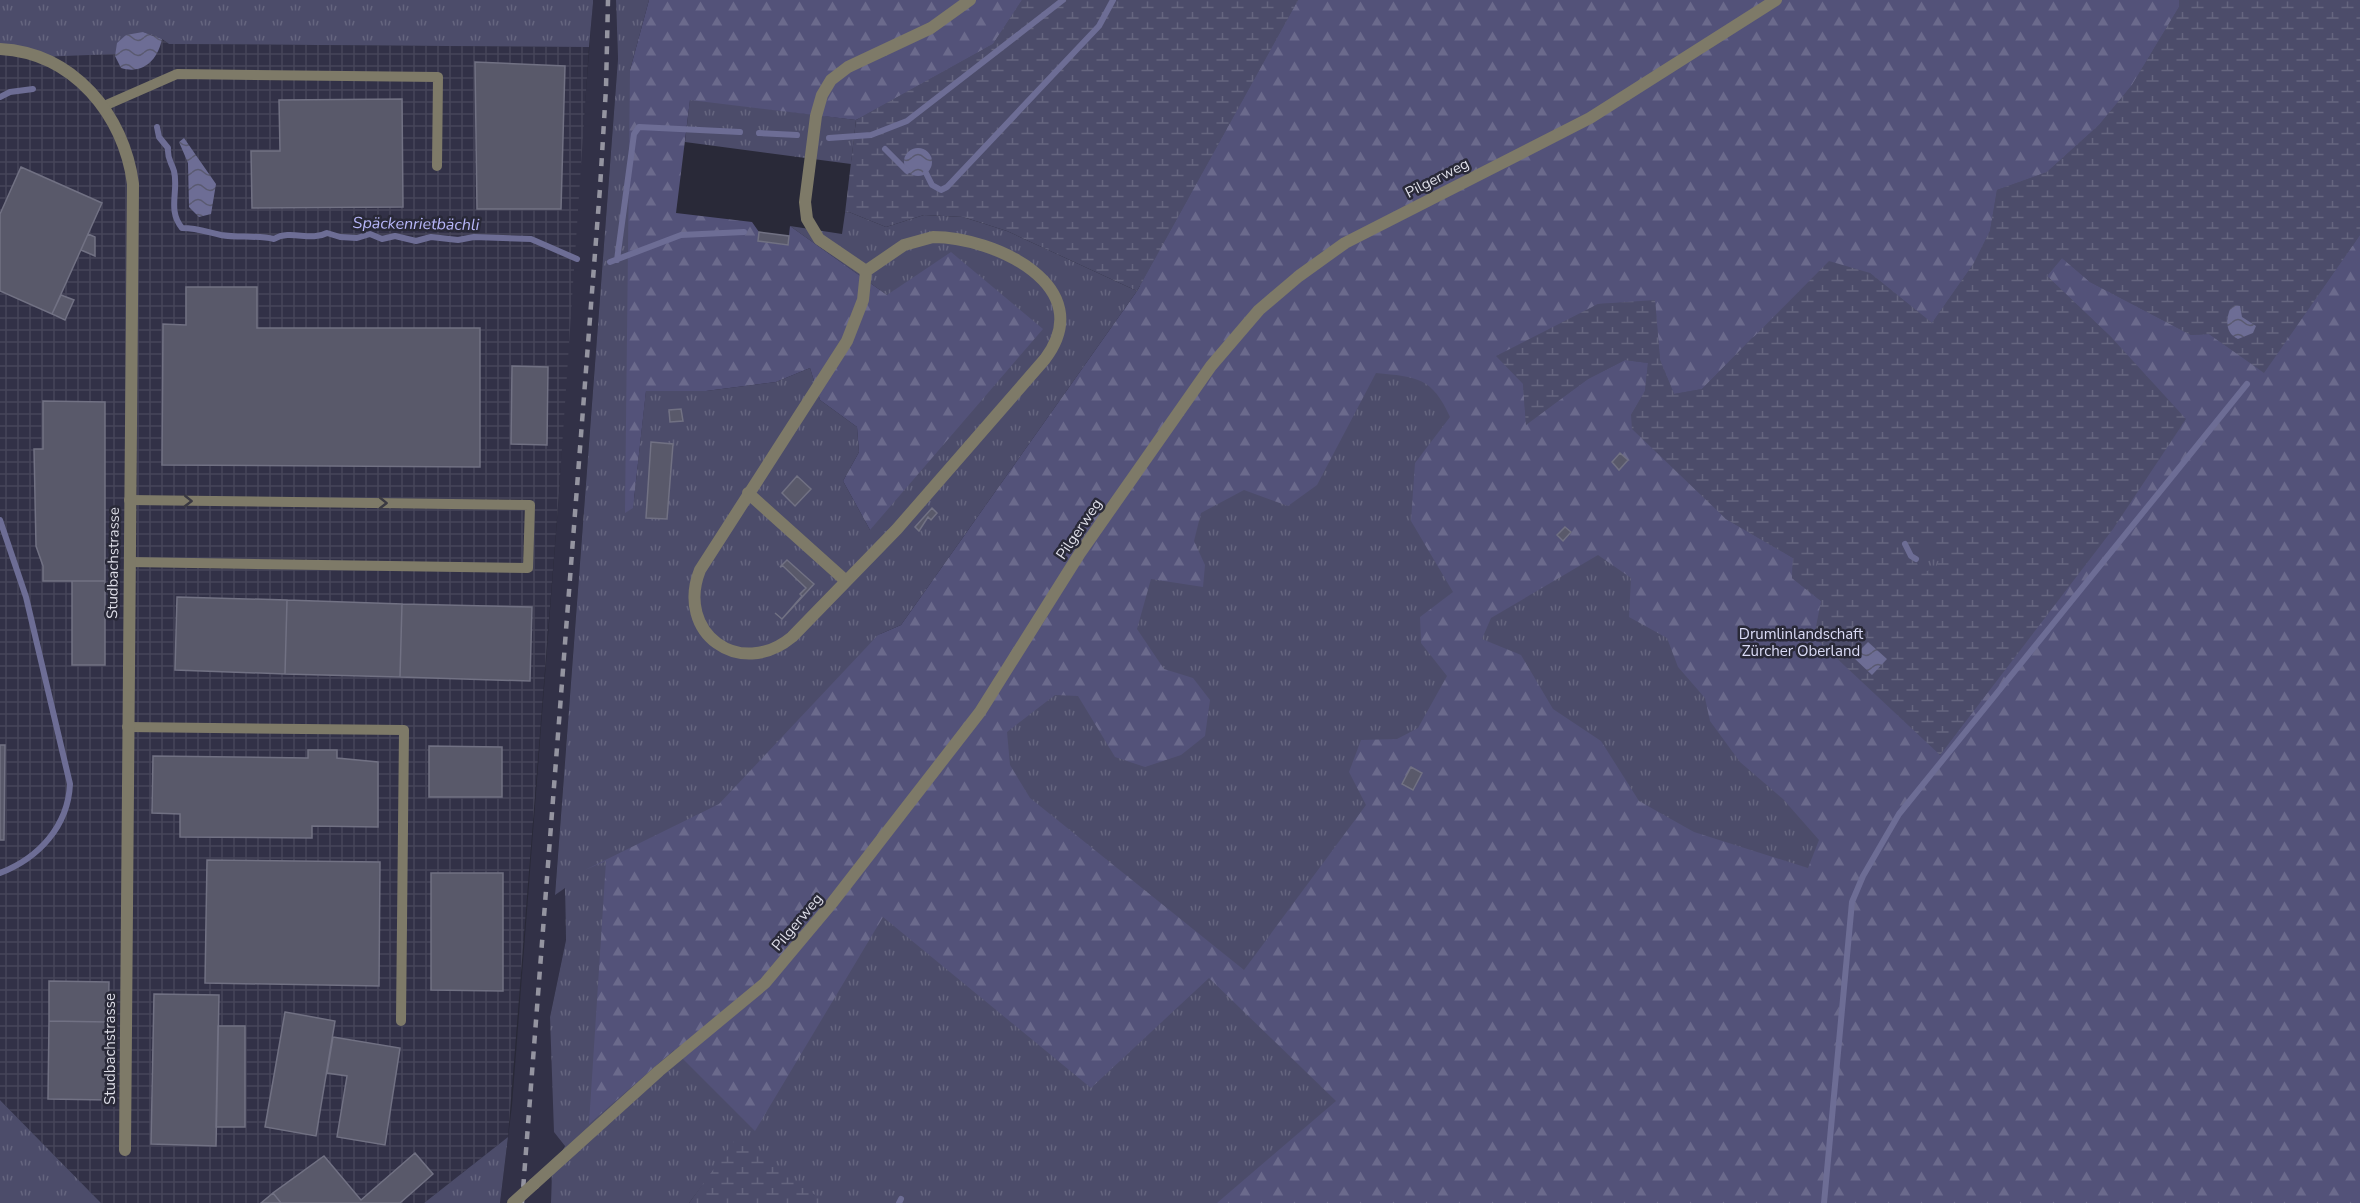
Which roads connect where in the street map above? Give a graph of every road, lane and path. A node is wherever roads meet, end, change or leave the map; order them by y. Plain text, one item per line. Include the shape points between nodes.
1 (970, 0) edge
2 (1776, 0) edge
3 (0, 49) edge
4 (104, 105) junction
5 (437, 166) dead end
6 (866, 271) junction
7 (748, 493) junction
8 (129, 500) junction
9 (129, 562) junction
10 (846, 581) junction
11 (127, 727) junction
12 (401, 1021) dead end
13 (125, 1150) dead end
14 (513, 1203) edge

1 - 6 street via 930,28 848,67 831,80 822,95 806,192 807,219 819,239
2 - 14 street, Pilgerweg, bridge via 1607,108 1346,243 1259,310 1211,366 1107,514 980,712 824,912 757,991 659,1071
3 - 4 street, Studbachstrasse via 38,57 63,69
4 - 5 lane via 177,74 438,77
4 - 8 street, Studbachstrasse via 122,136 133,184
6 - 7 street via 860,309 847,341
6 - 10 street via 896,250 922,239 944,237 980,243 1017,260 1042,279 1059,306 1060,327 1045,359 897,529
7 - 10 street
7 - 10 street via 695,582 693,596 699,623 717,643 742,654 769,651 792,636
8 - 9 street, Studbachstrasse
8 -> 9 lane via 530,505 528,568
9 - 11 street, Studbachstrasse
11 - 12 lane via 404,730
11 - 13 street, Studbachstrasse

